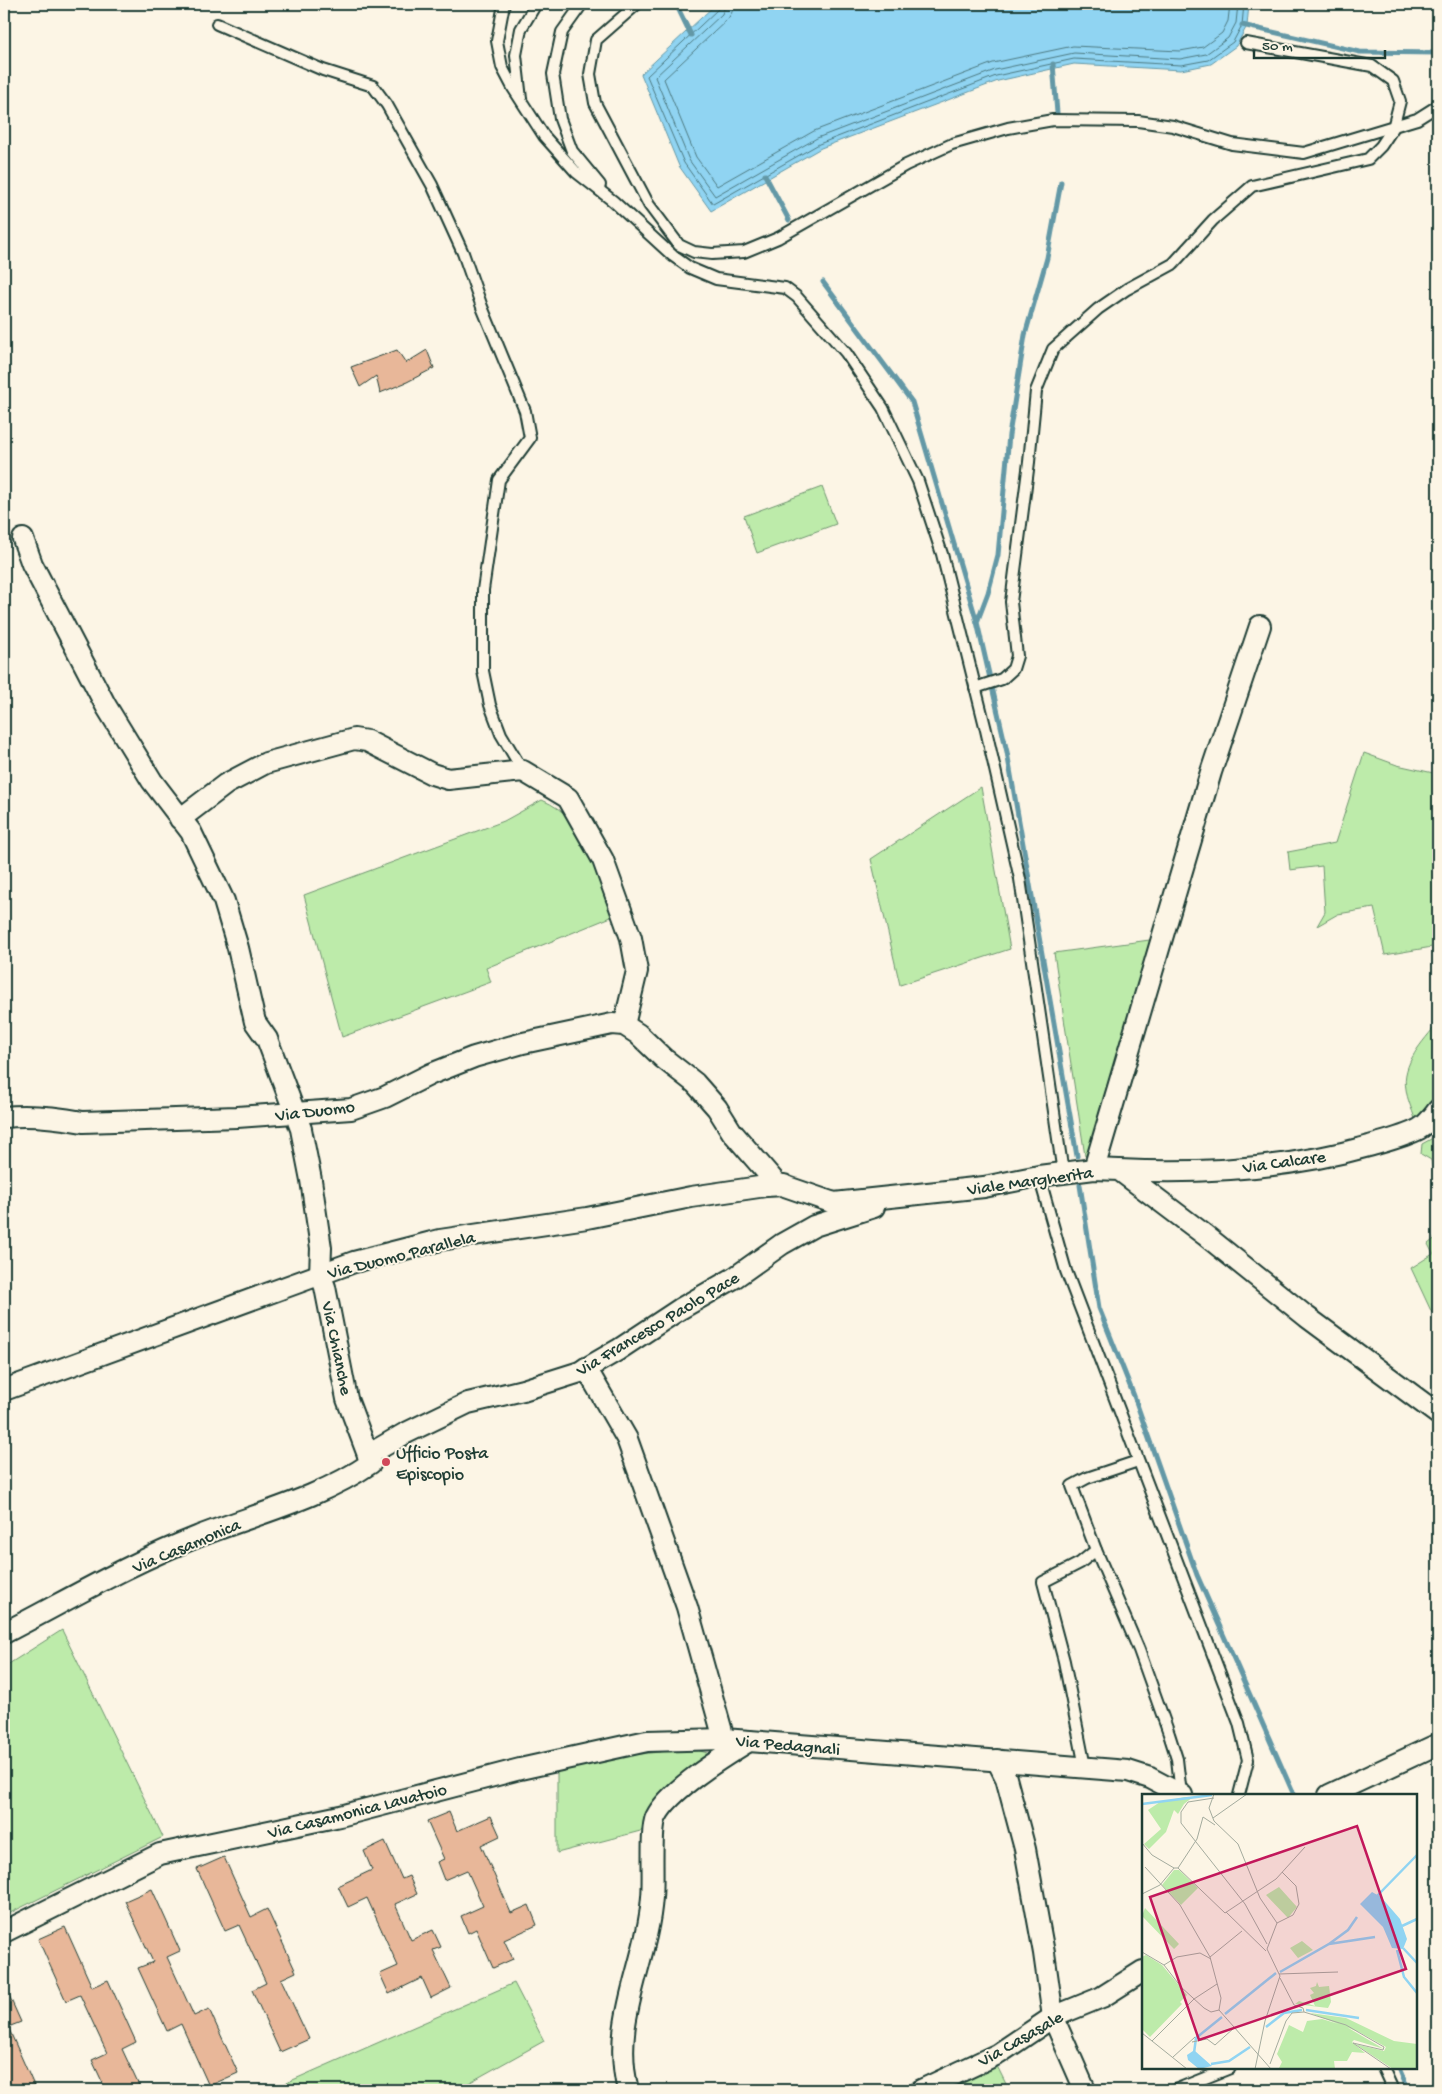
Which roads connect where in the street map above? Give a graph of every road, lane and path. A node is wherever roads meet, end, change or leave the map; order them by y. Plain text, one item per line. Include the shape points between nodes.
1 (504, 4) edge
2 (536, 4) edge
3 (582, 4) edge
4 (637, 4) edge
5 (217, 24) dead end
6 (1246, 43) dead end
7 (522, 102) junction
8 (1438, 104) edge
9 (1393, 128) junction
10 (613, 201) junction
11 (679, 245) junction
12 (672, 255) junction
13 (23, 539) dead end
14 (1260, 626) dead end
15 (979, 687) junction
16 (523, 771) junction
17 (180, 819) junction
18 (618, 1025) junction
19 (1438, 1110) edge
20 (296, 1114) junction
21 (4, 1117) edge
22 (1094, 1169) junction
23 (1119, 1170) junction
24 (1063, 1173) junction
25 (1039, 1176) junction
26 (784, 1186) junction
27 (914, 1195) junction
28 (320, 1274) junction
29 (586, 1368) junction
30 (4, 1390) edge
31 (1438, 1414) edge
32 (370, 1459) junction
33 (1138, 1461) junction
34 (1096, 1550) junction
35 (4, 1633) edge
36 (724, 1739) junction
37 (749, 1741) junction
38 (1438, 1744) edge
39 (997, 1760) junction
40 (1085, 1767) junction
41 (1180, 1794) edge
42 (1182, 1794) edge
43 (1239, 1794) edge
44 (1331, 1794) edge
45 (4, 1932) edge
46 (1142, 1972) edge
47 (1053, 2017) junction
48 (1228, 2069) edge
49 (1383, 2069) edge
50 (628, 2090) edge
51 (921, 2090) edge
52 (1086, 2090) edge
53 (1175, 2090) edge
54 (1393, 2090) edge

1 - 7 lane via 497,41 502,67
2 - 7 lane via 521,30 516,55
3 - 10 lane via 562,32 553,74 557,101 572,151
4 - 11 lane via 596,40 590,74 596,103 649,205
5 - 16 lane via 323,70 373,86 432,185 464,253 482,307 525,411 530,438 499,480 483,590 483,671 490,705 501,734
6 - 9 lane via 1372,66 1393,81 1400,101
7 - 10 lane via 544,136 576,172
8 - 9 lane via 1417,119
9 - 11 lane via 1304,153 1232,144 1173,126 1138,121 1053,120 1008,128 952,144 906,165 778,238 744,252 712,254 694,252
9 - 15 lane via 1382,146 1368,159 1252,186 1213,220 1173,264 1098,309 1053,349 1036,391 1011,602 1017,656 1013,669 1002,679
10 - 12 lane
11 - 12 lane
12 - 15 lane via 690,268 716,278 785,288 798,296 846,353 883,408 918,481
13 - 17 street, Via Chianche via 32,564 106,706 152,781
14 - 22 street via 1211,772
15 - 24 lane via 1020,879
16 - 17 street via 448,779 367,741 354,739 266,763 226,784
16 - 18 street via 568,798 603,860 631,938 638,972
17 - 20 street, Via Chianche via 191,832 224,901 254,1022 266,1039
18 - 20 street, Via Duomo via 523,1043 474,1057 350,1109
18 - 26 street, Viale Margherita via 638,1034 695,1083 776,1183
19 - 23 street, Via Calcare via 1422,1128 1345,1152 1268,1166 1170,1173
20 - 21 street, Via Duomo via 82,1122 59,1117
20 - 28 street, Via Chianche via 321,1248
22 - 23 street, Viale Margherita
22 - 24 street, Viale Margherita
23 - 31 street, Viale Margherita via 1307,1317
24 - 25 street, Viale Margherita
25 - 27 street, Viale Margherita via 984,1187
25 - 33 lane via 1066,1270
26 - 27 street, Viale Margherita via 834,1203
26 - 28 street, Via Duomo Parallela via 691,1197 587,1218 440,1240
27 - 29 street, Via Francesco Paolo Pace via 814,1226
28 - 30 street, Via Duomo Parallela
28 - 32 street, Via Chianche via 347,1399
29 - 32 street, Via Francesco Paolo Pace via 523,1390 468,1403 404,1434
29 - 36 street, Via Pedagnali via 628,1439 687,1607
32 - 35 street, Via Casamonica via 322,1491 196,1538 142,1562
33 - 34 lane via 1072,1486
33 - 43 lane via 1239,1724 1248,1760
34 - 40 lane via 1080,1563 1043,1582 1064,1661
34 - 42 lane via 1139,1650 1178,1759
36 - 37 street, Via Pedagnali
36 - 45 street, Via Casamonica Lavatoio via 647,1741 520,1769 340,1816 160,1854
37 - 39 street, Via Pedagnali
37 - 50 street via 700,1774 655,1818 652,1908 622,2040
38 - 44 street
39 - 40 street, Via Pedagnali
39 - 47 street via 1006,1778 1025,1849
40 - 41 street, Via Pedagnali via 1128,1771
46 - 47 street, Via Casasale via 1102,1997
47 - 51 street, Via Casasale via 998,2054
47 - 52 street
48 - 53 lane
49 - 54 lane

